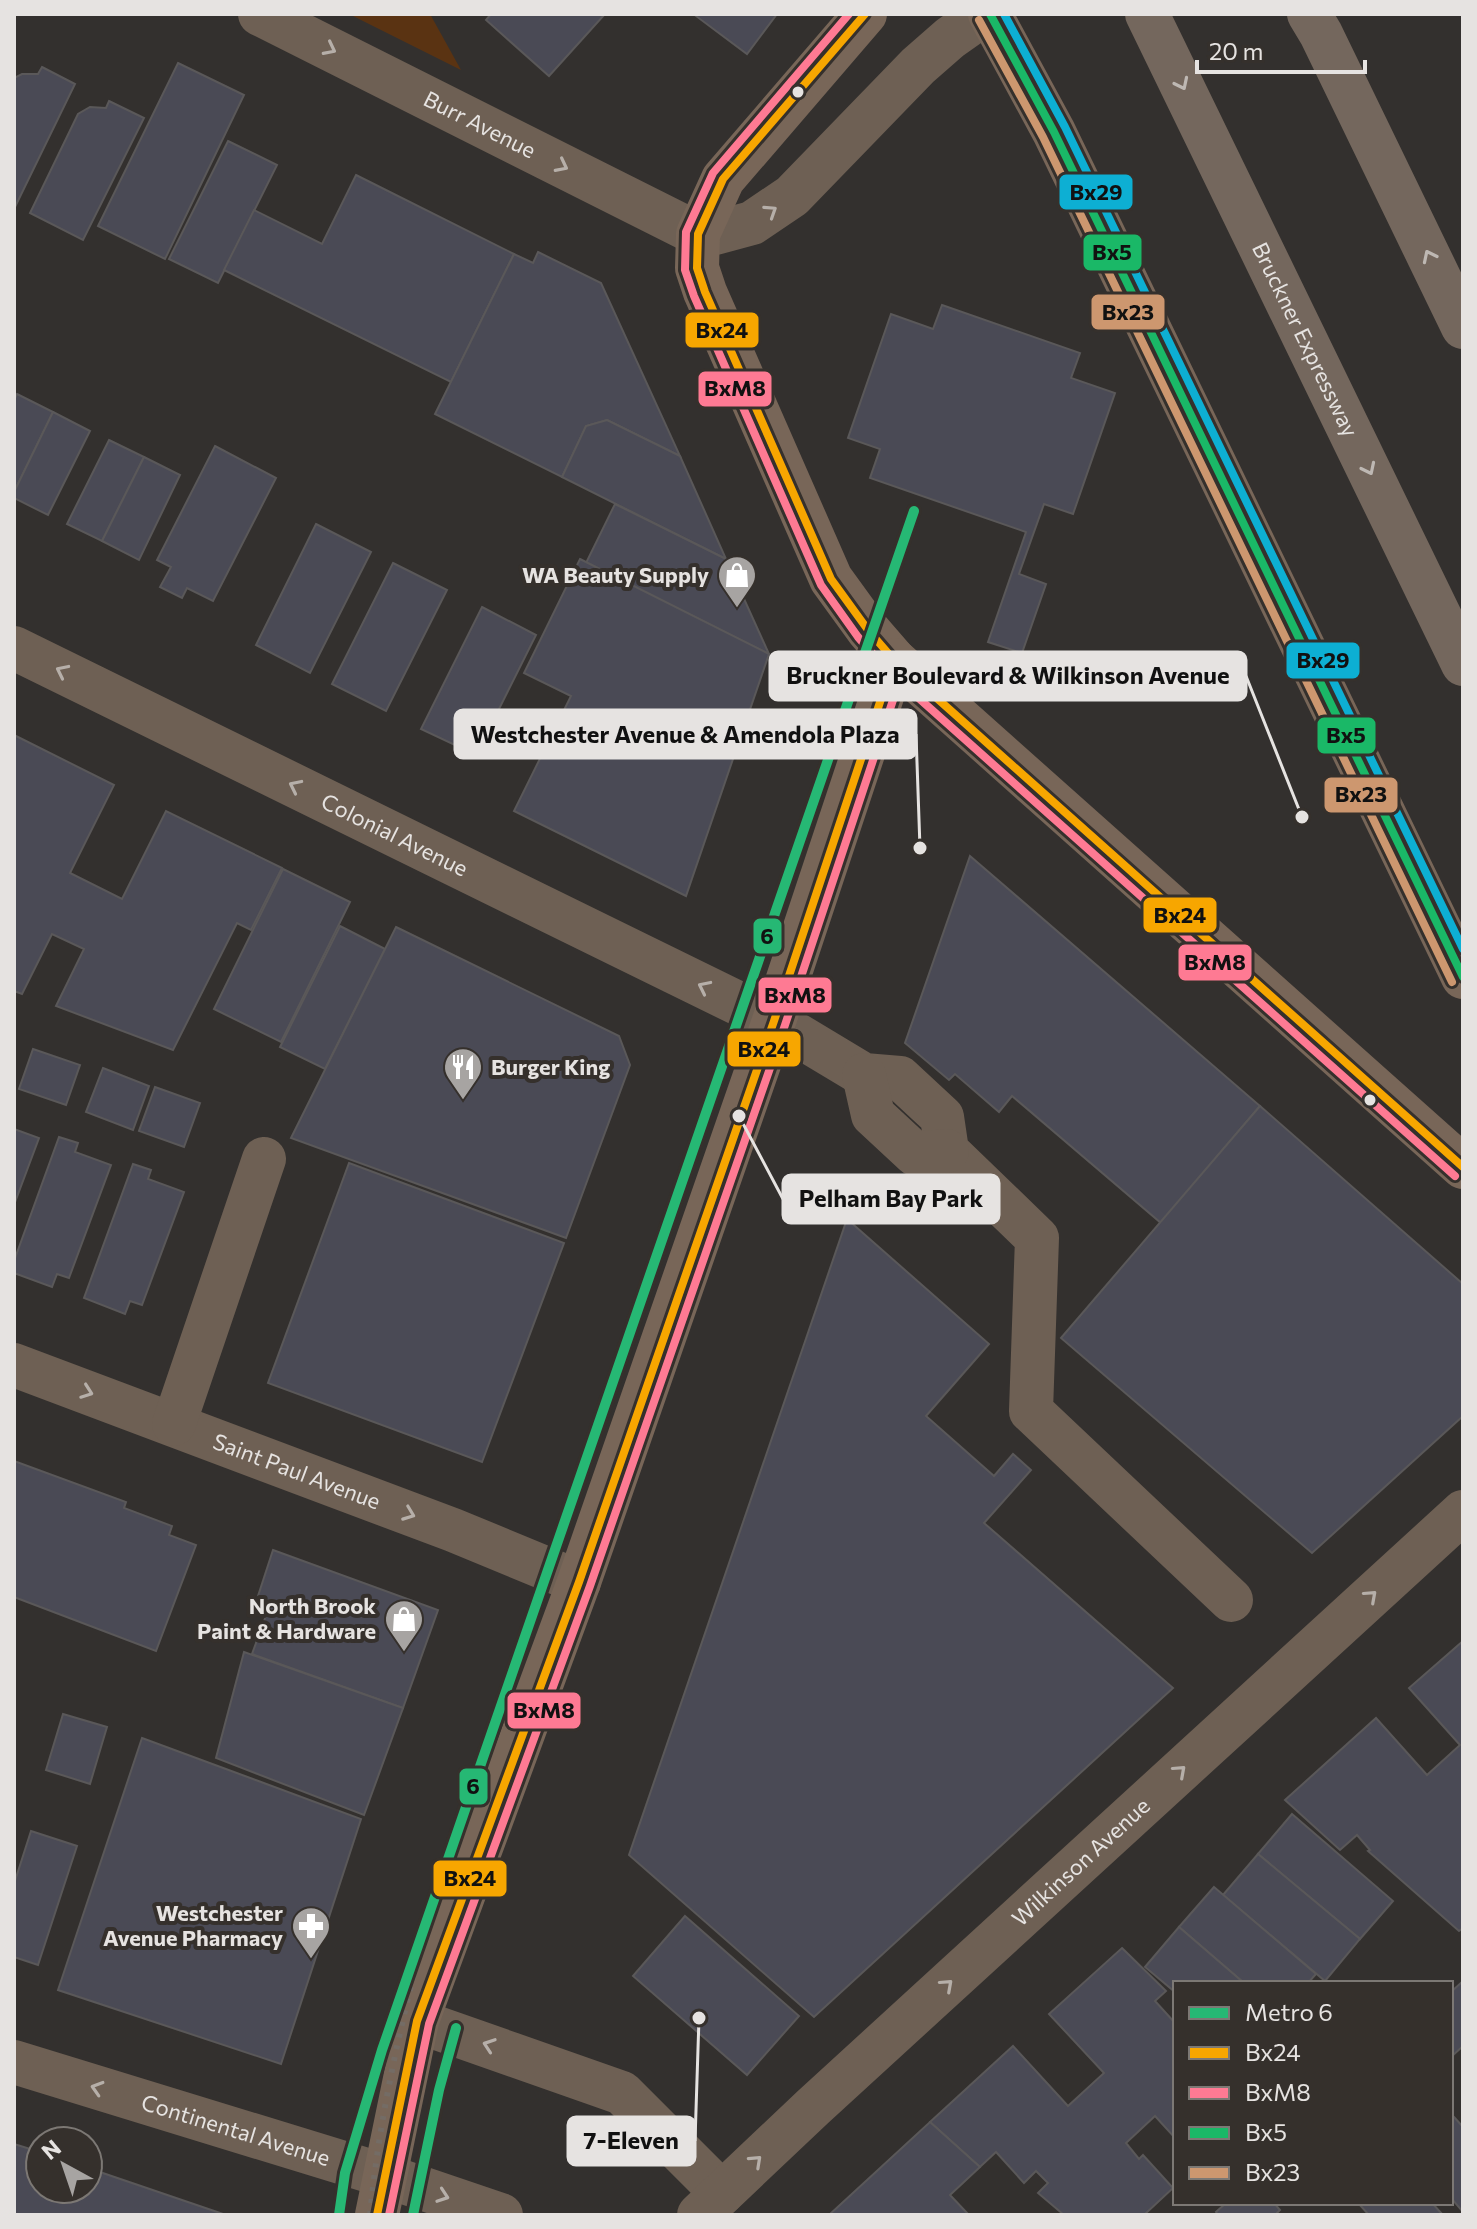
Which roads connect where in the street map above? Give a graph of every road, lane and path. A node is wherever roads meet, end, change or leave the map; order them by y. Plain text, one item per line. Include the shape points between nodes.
1 (260, 14) edge
2 (865, 14) edge
3 (987, 14) edge
4 (1147, 14) edge
5 (1314, 21) edge
6 (698, 234) junction
7 (1463, 327) edge
8 (14, 648) edge
9 (894, 660) junction
10 (1463, 664) edge
11 (1463, 977) edge
12 (774, 1021) junction
13 (264, 1159) dead end
14 (1463, 1167) edge
15 (14, 1365) edge
16 (174, 1424) junction
17 (1463, 1512) edge
18 (579, 1582) junction
19 (1231, 1600) dead end
20 (417, 2021) junction
21 (14, 2062) edge
22 (382, 2196) edge
23 (711, 2204) edge
24 (501, 2215) edge

1 -> 6 street, Burr Avenue
2 - 6 main road via 735,164
6 -> 3 street via 752,223 792,196 918,66
3 - 11 main road via 1054,132
4 -> 10 highway, Bruckner Expressway
7 -> 5 highway
6 - 9 main road via 697,268 705,292 831,579
12 -> 8 street, Colonial Avenue
9 - 12 main road
9 - 14 main road
12 - 18 main road
12 - 19 street, Colonial Avenue via 864,1075 900,1078 942,1117 947,1151 1037,1238 1031,1411
13 - 16 street
15 -> 16 street, Saint Paul Avenue
16 -> 18 street, Saint Paul Avenue
23 -> 17 street, Wilkinson Avenue
18 - 20 main road
20 - 22 main road
23 -> 20 street via 622,2093
22 -> 21 street, Continental Avenue
22 -> 24 street, Continental Avenue

